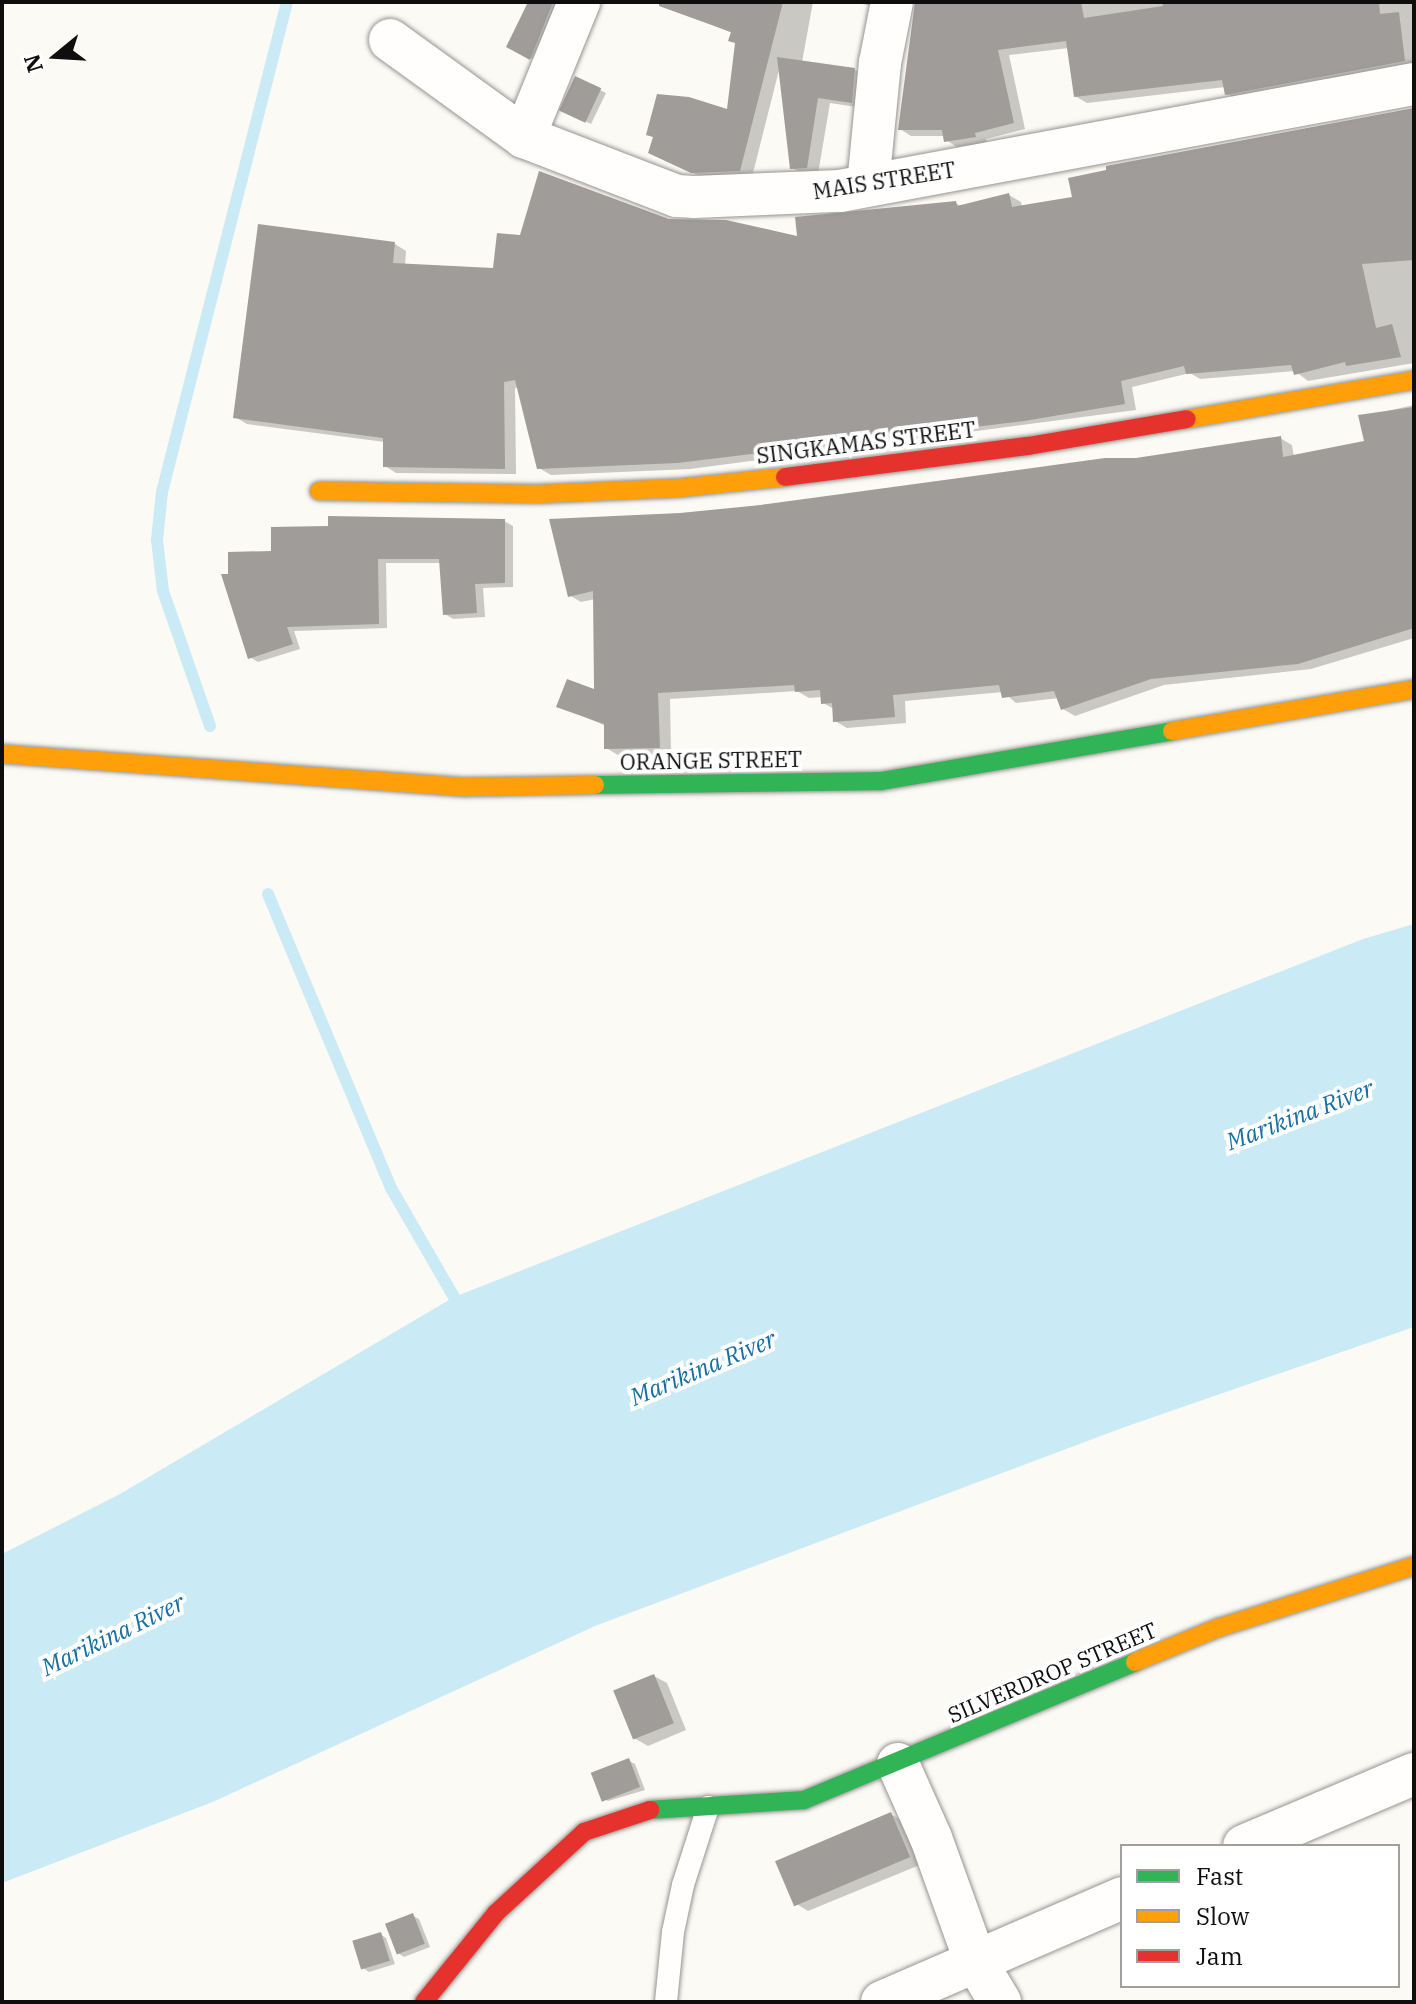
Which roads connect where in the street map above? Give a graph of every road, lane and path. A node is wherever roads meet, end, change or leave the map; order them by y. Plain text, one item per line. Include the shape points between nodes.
1 (579, 2) edge
2 (892, 2) edge
3 (390, 40) dead end
4 (1414, 84) edge
5 (524, 137) junction
6 (868, 185) junction
7 (1414, 380) edge
8 (319, 491) dead end
9 (1414, 689) edge
10 (2, 754) edge
11 (1414, 1566) edge
12 (898, 1764) junction
13 (1414, 1774) edge
14 (708, 1807) junction
15 (1249, 1844) edge
16 (1120, 1899) edge
17 (975, 1960) junction
18 (424, 2002) edge
19 (666, 2002) edge
20 (882, 2002) edge
21 (1000, 2002) edge

1 - 5 street
2 - 6 street
3 - 5 street, MAIS STREET
4 - 6 street, MAIS STREET
5 - 6 street, MAIS STREET via 677,196
7 - 8 street, SINGKAMAS STREET via 1028,446 727,484 538,494
9 - 10 street, ORANGE STREET via 881,781 466,787
11 - 12 street, SILVERDROP STREET via 1218,1628
12 - 14 street, SILVERDROP STREET via 804,1800
12 - 17 street
13 - 15 street
14 - 18 street, SILVERDROP STREET via 664,1807 584,1832 496,1913
14 - 19 lane via 683,1885
16 - 17 street
17 - 20 street
17 - 21 street

